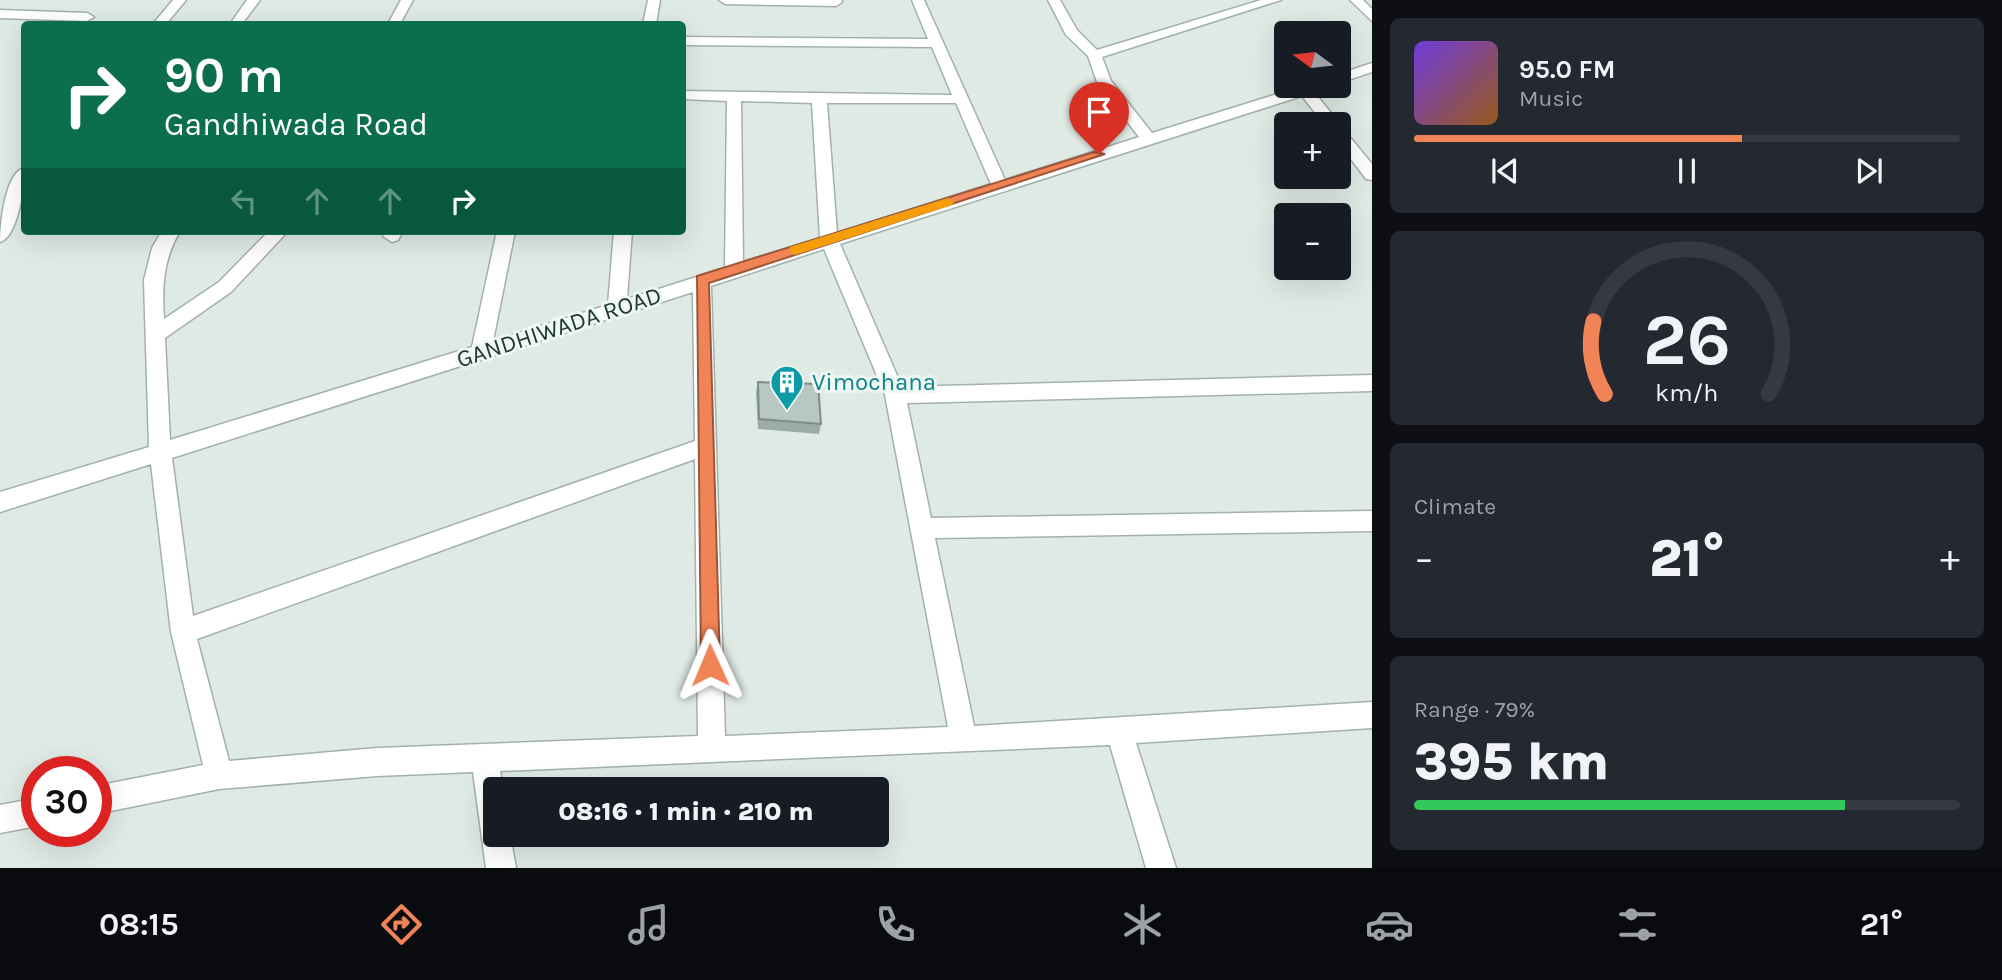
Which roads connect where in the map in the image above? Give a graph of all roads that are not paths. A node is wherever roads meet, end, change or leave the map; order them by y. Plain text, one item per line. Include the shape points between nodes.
1 (91, 0) edge
2 (180, 0) edge
3 (254, 0) edge
4 (407, 0) edge
5 (653, 0) edge
6 (725, 0) edge
7 (918, 0) edge
8 (1054, 0) edge
9 (1275, 0) edge
10 (1356, 0) edge
11 (836, 2) dead end
12 (1242, 4) edge
13 (0, 14) edge
14 (1372, 17) edge
15 (85, 21) edge
16 (162, 21) edge
17 (238, 21) edge
18 (396, 21) edge
19 (650, 21) edge
20 (686, 41) edge
21 (937, 43) junction
22 (1094, 55) junction
23 (1372, 68) edge
24 (1351, 75) edge
25 (686, 94) edge
26 (734, 96) junction
27 (1278, 98) edge
28 (819, 99) junction
29 (961, 99) junction
30 (1148, 138) junction
31 (1351, 148) edge
32 (1372, 175) edge
33 (21, 181) edge
34 (1000, 187) junction
35 (169, 235) edge
36 (275, 235) edge
37 (505, 235) edge
38 (624, 235) edge
39 (0, 236) edge
40 (830, 240) junction
41 (734, 270) junction
42 (702, 280) junction
43 (617, 309) junction
44 (155, 335) junction
45 (481, 352) junction
46 (1369, 387) edge
47 (895, 395) junction
48 (706, 446) junction
49 (160, 450) junction
50 (0, 502) edge
51 (1372, 520) edge
52 (922, 528) junction
53 (183, 632) junction
54 (1372, 715) edge
55 (1119, 732) junction
56 (964, 740) junction
57 (712, 747) junction
58 (485, 760) junction
59 (219, 775) junction
60 (487, 777) edge
61 (112, 797) edge
62 (21, 815) edge
63 (0, 819) edge
64 (498, 847) edge
65 (501, 868) edge
66 (1161, 868) edge

1 - 15 street
2 - 16 street
3 - 17 street
4 - 18 street
5 - 19 street
6 - 11 street
7 - 21 street
8 - 22 street via 1071,32
9 - 12 street
10 - 14 street
12 - 22 street
13 - 15 street
20 - 21 street
21 - 29 street
22 - 30 street via 1104,82
23 - 24 street
25 - 26 street
26 - 28 street
26 - 41 street
27 - 30 street, GANDHIWADA ROAD
28 - 29 street
28 - 40 street
29 - 34 street
30 - 34 street, GANDHIWADA ROAD
31 - 32 street
33 - 39 street
34 - 40 street, GANDHIWADA ROAD
35 - 44 street via 153,280
36 - 44 street via 225,287
37 - 45 street
38 - 43 street
40 - 41 street, GANDHIWADA ROAD
40 - 47 street
41 - 42 street, GANDHIWADA ROAD
42 - 43 street, GANDHIWADA ROAD
42 - 48 street
43 - 45 street, GANDHIWADA ROAD
44 - 49 street
45 - 49 street, GANDHIWADA ROAD
46 - 47 street
47 - 52 street
48 - 53 street
48 - 57 street
49 - 50 street, GANDHIWADA ROAD
49 - 53 street
51 - 52 street
52 - 56 street
53 - 59 street
54 - 55 street
55 - 56 street
55 - 66 street
56 - 57 street
57 - 58 street
58 - 59 street via 377,762
58 - 60 street
59 - 61 street
62 - 63 street
64 - 65 street

